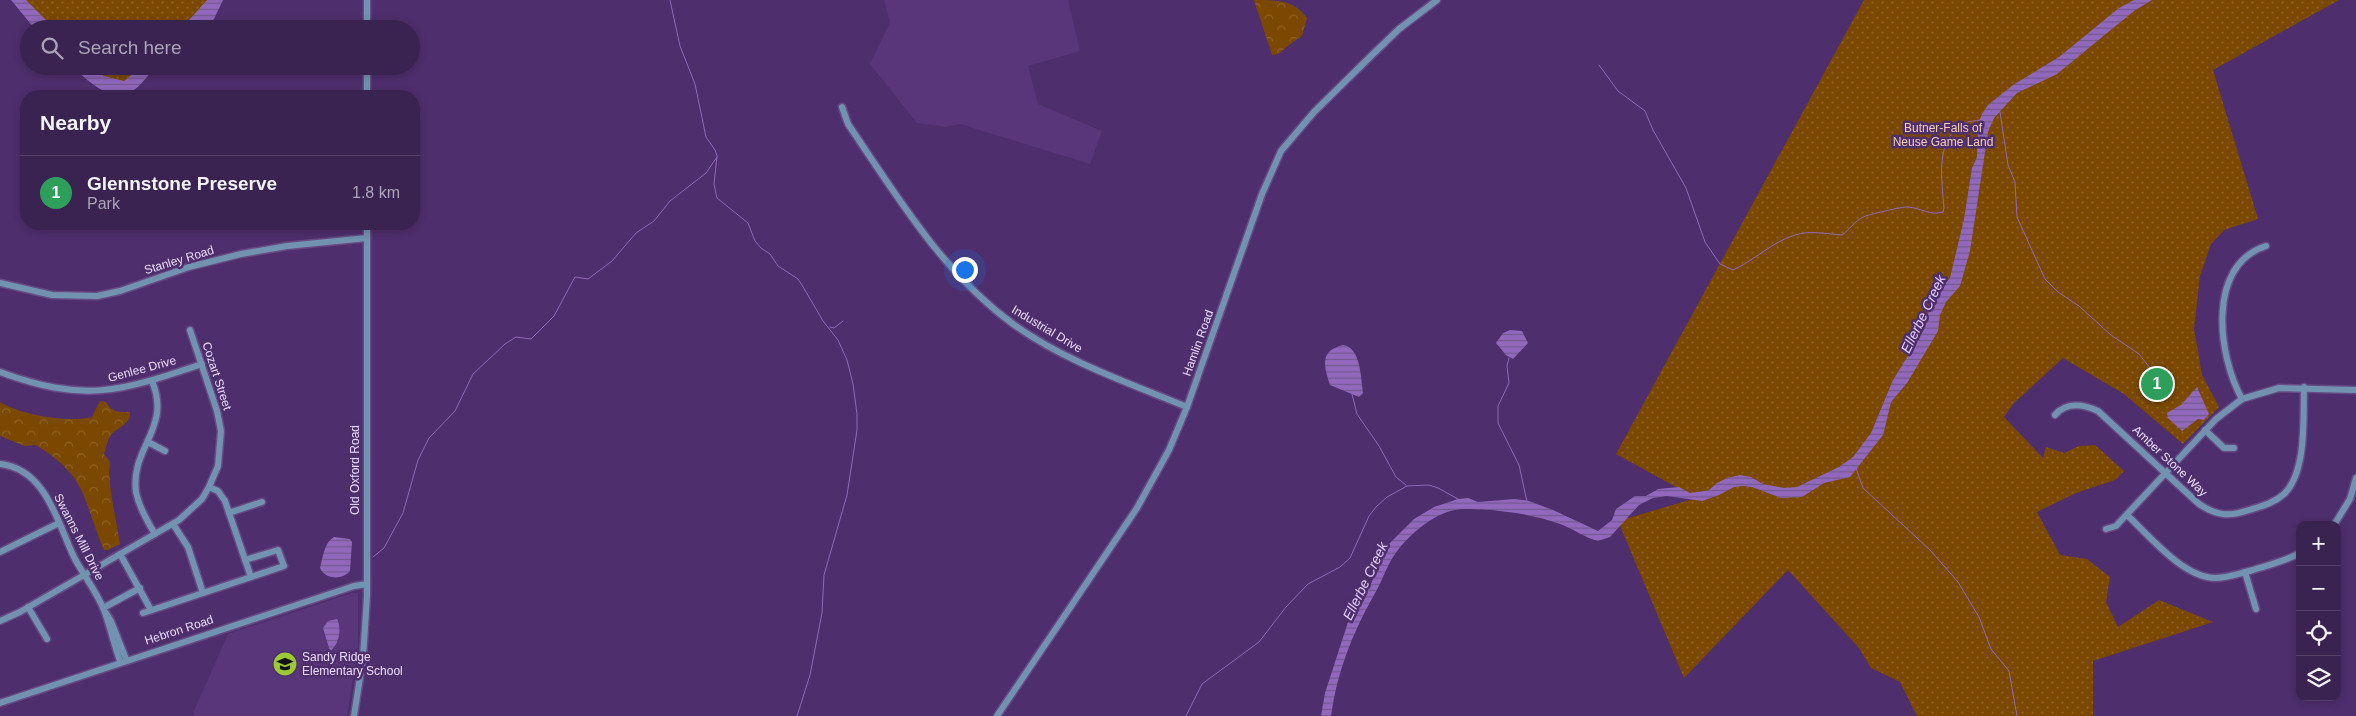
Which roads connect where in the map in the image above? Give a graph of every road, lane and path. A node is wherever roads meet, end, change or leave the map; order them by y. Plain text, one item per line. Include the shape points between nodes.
1 (367, 0) edge
2 (1437, 0) edge
3 (367, 20) edge
4 (367, 75) edge
5 (367, 90) edge
6 (842, 107) dead end
7 (367, 230) edge
8 (367, 238) junction
9 (2266, 246) dead end
10 (0, 283) edge
11 (190, 330) dead end
12 (202, 364) junction
13 (0, 372) edge
14 (152, 380) junction
15 (2304, 387) junction
16 (2356, 390) edge
17 (2242, 399) junction
18 (1187, 407) junction
19 (2055, 415) dead end
20 (2205, 430) junction
21 (148, 442) junction
22 (2234, 448) dead end
23 (164, 451) dead end
24 (0, 464) edge
25 (2166, 472) junction
26 (2356, 478) edge
27 (209, 487) junction
28 (2353, 500) edge
29 (262, 502) dead end
30 (229, 513) junction
31 (2127, 515) junction
32 (2337, 521) edge
33 (59, 523) junction
34 (173, 524) junction
35 (2106, 528) dead end
36 (155, 534) junction
37 (0, 552) edge
38 (120, 554) junction
39 (2296, 554) edge
40 (246, 560) junction
41 (2245, 572) junction
42 (85, 574) junction
43 (251, 577) junction
44 (367, 584) junction
45 (140, 588) junction
46 (203, 593) junction
47 (28, 607) junction
48 (2256, 609) dead end
49 (104, 610) junction
50 (151, 610) junction
51 (143, 614) dead end
52 (0, 621) edge
53 (47, 639) dead end
54 (123, 660) junction
55 (0, 702) edge
56 (354, 716) edge
57 (997, 716) edge

1 - 3 street
2 - 18 street, Hamlin Road via 1371,56 1314,112 1282,151 1262,194
4 - 5 street
6 - 18 street, Industrial Drive via 848,124 934,249 960,278 1003,316 1075,360
7 - 8 street, Old Oxford Road
8 - 10 street, Stanley Road via 248,252 189,266 97,296 61,296
8 - 44 street, Old Oxford Road
9 - 17 street via 2251,252 2236,266 2228,286 2223,315 2224,353
11 - 12 street, Cozart Street
12 - 14 street, Genlee Drive
12 - 27 street, Cozart Street via 221,430 218,466
13 - 14 street, Genlee Drive via 50,388 75,391 110,390
14 - 21 street via 159,405 157,421
15 - 16 street
15 - 17 street via 2269,390
15 - 25 street, Amber Stone Way via 2299,468 2290,487 2270,503 2233,515 2216,514 2199,504
17 - 20 street
18 - 57 street, Hamlin Road via 1141,501
19 - 25 street, Amber Stone Way via 2068,406 2086,406 2098,411
20 - 22 street via 2224,448
20 - 25 street
21 - 23 street
21 - 36 street via 137,466 136,492
24 - 33 street, Swanns Mill Drive via 21,471 37,484
25 - 31 street
26 - 28 street
27 - 30 street via 221,494
27 - 34 street, Cozart Street via 190,511
28 - 32 street
29 - 30 street
30 - 40 street
31 - 35 street via 2116,526
31 - 41 street via 2192,572 2217,578
33 - 37 street
33 - 42 street, Swanns Mill Drive
34 - 36 street, Cozart Street
34 - 46 street via 188,548
36 - 38 street, Cozart Street
38 - 42 street, Cozart Street
38 - 45 street
39 - 41 street
40 - 43 street
40 - 43 street via 278,550 284,566
41 - 48 street
42 - 47 street, Cozart Street
42 - 49 street, Swanns Mill Drive
43 - 46 street
44 - 54 street, Hebron Road
44 - 56 street, Old Oxford Road via 363,658
45 - 49 street
45 - 50 street
46 - 50 street
47 - 52 street, Cozart Street
47 - 53 street
49 - 54 street, Swanns Mill Drive via 111,620
50 - 51 street
54 - 55 street, Hebron Road

